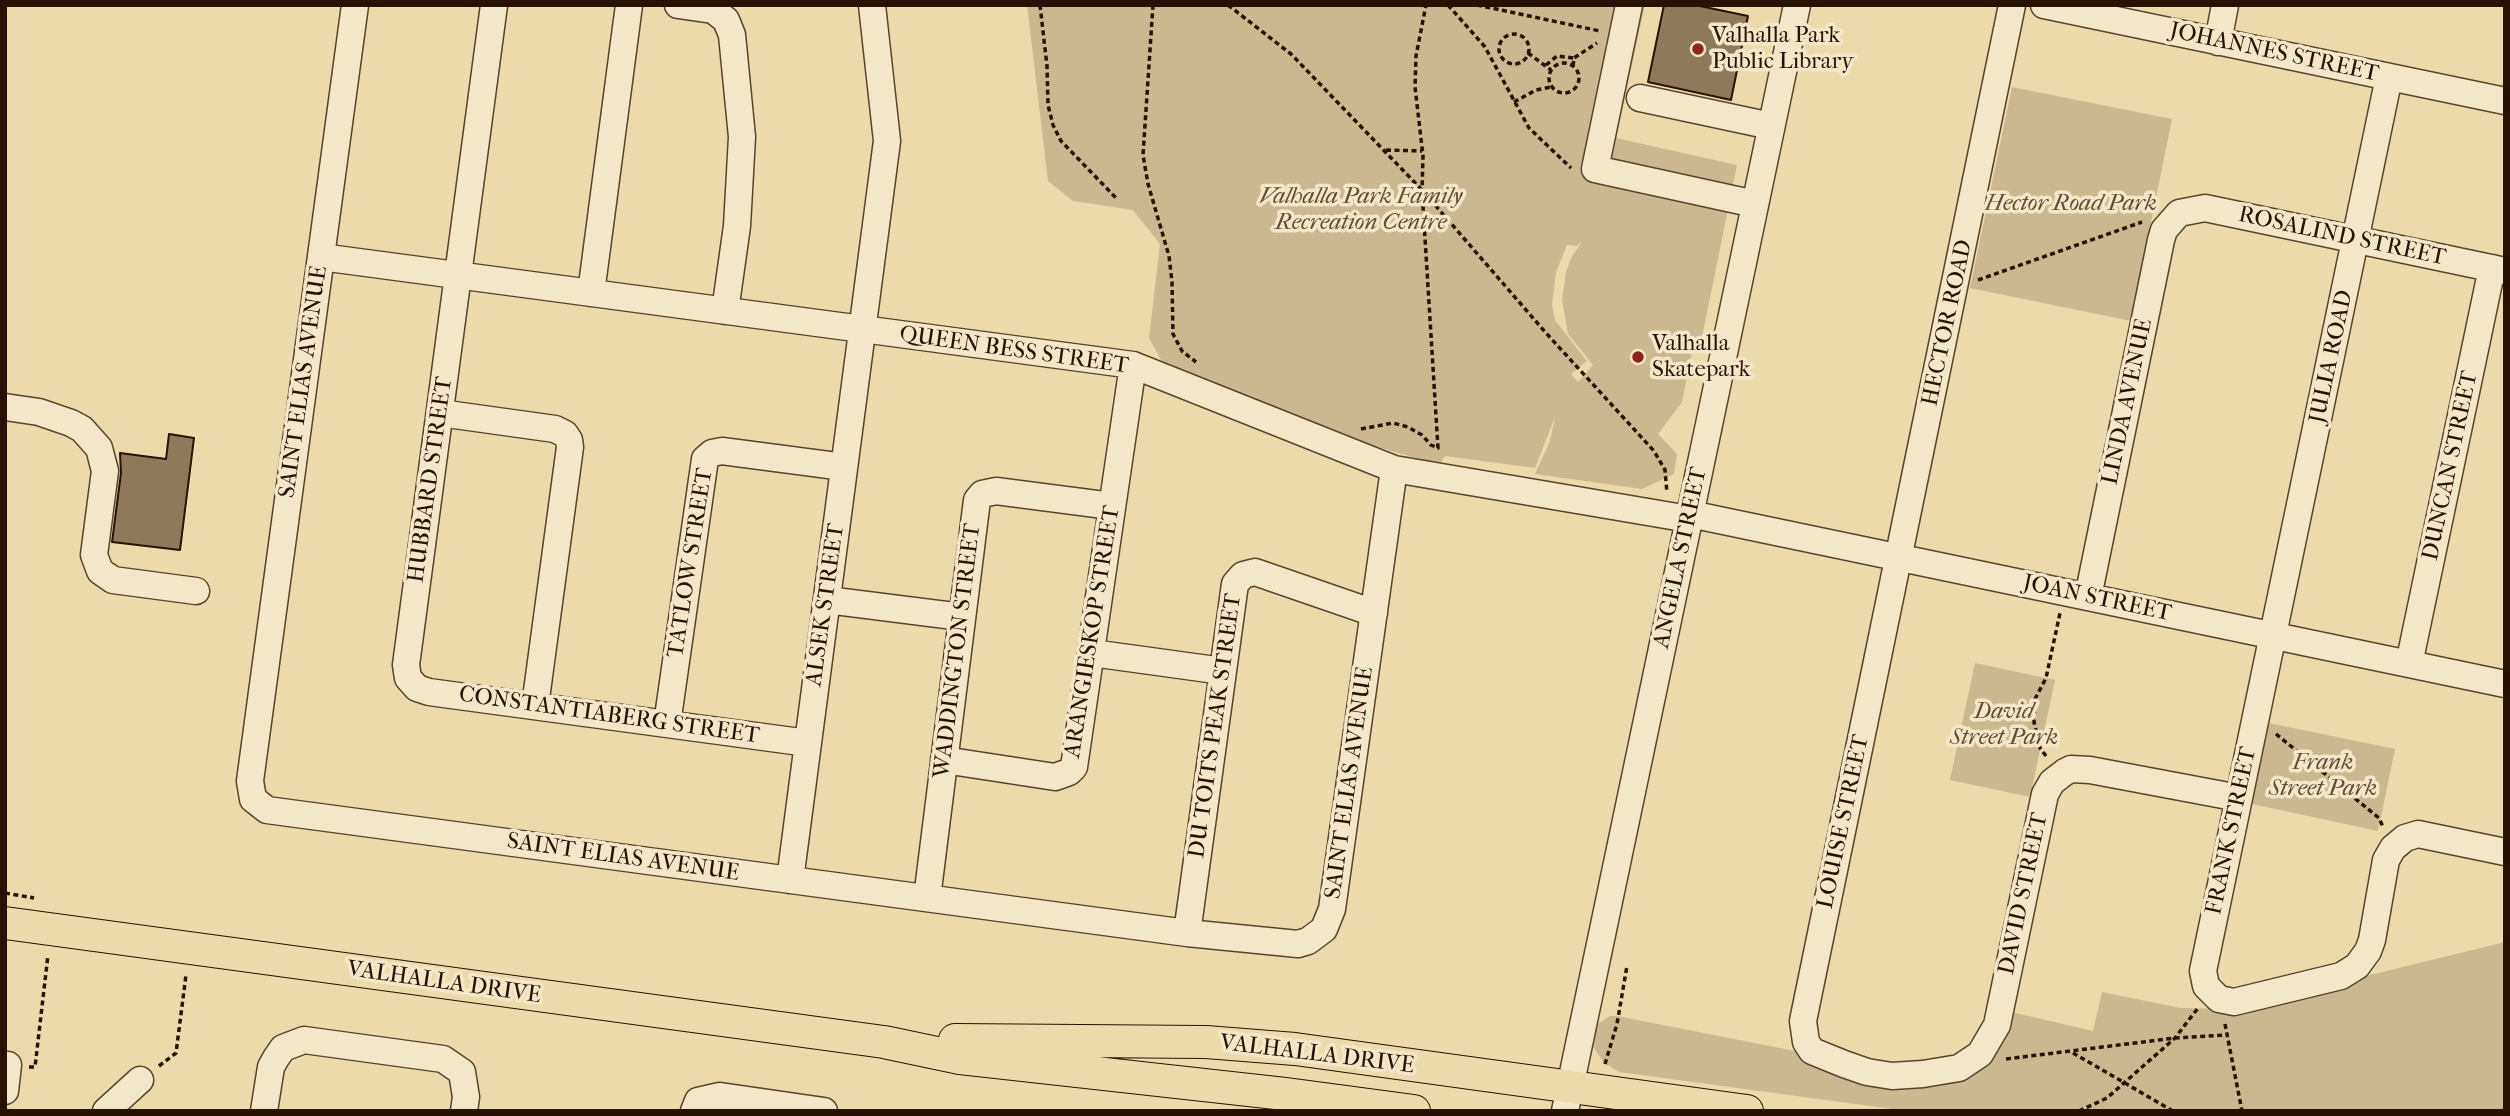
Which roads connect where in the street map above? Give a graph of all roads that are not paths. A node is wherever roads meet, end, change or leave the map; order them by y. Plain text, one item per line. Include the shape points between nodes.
1 (355, 5) edge
2 (494, 5) edge
3 (629, 5) edge
4 (678, 5) edge
5 (872, 5) edge
6 (1629, 5) edge
7 (1797, 5) edge
8 (2012, 5) edge
9 (2044, 5) edge
10 (2225, 5) edge
11 (2218, 42) junction
12 (2389, 77) junction
13 (1640, 98) dead end
14 (2505, 101) edge
15 (1771, 126) junction
16 (1755, 204) junction
17 (2171, 221) joint
18 (2356, 240) junction
19 (321, 257) junction
20 (2499, 270) edge
21 (459, 276) junction
22 (591, 293) junction
23 (725, 311) junction
24 (862, 329) junction
25 (1133, 365) junction
26 (5, 407) edge
27 (440, 413) junction
28 (844, 467) junction
29 (1394, 469) junction
30 (1112, 506) junction
31 (1689, 517) junction
32 (1899, 558) junction
33 (196, 592) dead end
34 (2076, 595) junction
35 (827, 600) junction
36 (1374, 613) junction
37 (962, 617) junction
38 (2273, 636) junction
39 (1092, 653) junction
40 (2409, 664) junction
41 (1223, 671) junction
42 (412, 684) joint
43 (2505, 684) edge
44 (535, 706) junction
45 (667, 724) junction
46 (808, 743) junction
47 (944, 760) junction
48 (2239, 798) junction
49 (2505, 852) edge
50 (790, 880) junction
51 (927, 898) junction
52 (5, 923) edge
53 (1188, 933) junction
54 (884, 1042) junction
55 (1980, 1054) joint
56 (7, 1065) edge
57 (140, 1080) dead end
58 (5, 1091) edge
59 (1568, 1099) edge
60 (106, 1111) edge
61 (264, 1111) edge
62 (464, 1111) edge
63 (694, 1111) edge
64 (824, 1111) edge
65 (1414, 1111) edge
66 (1748, 1111) edge

1 - 19 street, SAINT ELIAS AVENUE
2 - 21 street, HUBBARD STREET
3 - 22 street
4 - 23 street via 713,10 726,20 732,35 743,137
5 - 24 street, ALSEK STREET via 887,141
6 - 16 street via 1612,33 1595,169
7 - 15 street, ANGELA STREET
8 - 32 street, HECTOR ROAD
9 - 11 street, JOHANNES STREET
10 - 11 street
11 - 12 street, JOHANNES STREET
12 - 14 street, JOHANNES STREET
12 - 18 street, JULIA ROAD
13 - 15 street
15 - 16 street, ANGELA STREET
16 - 31 street, ANGELA STREET
17 - 18 street, ROSALIND STREET via 2205,208
17 - 34 street, LINDA AVENUE
18 - 20 street, ROSALIND STREET
18 - 38 street, JULIA ROAD
19 - 21 street, QUEEN BESS STREET
19 - 50 street, SAINT ELIAS AVENUE via 250,781 253,799 267,810
20 - 40 street, DUNCAN STREET
21 - 22 street, QUEEN BESS STREET
21 - 27 street, HUBBARD STREET
22 - 23 street, QUEEN BESS STREET
23 - 24 street, QUEEN BESS STREET
24 - 25 street, QUEEN BESS STREET
24 - 28 street, ALSEK STREET
25 - 29 street, QUEEN BESS STREET
25 - 30 street, ARANGIESKOP STREET
26 - 33 street via 71,423 99,447 105,471 94,555 100,570 113,580
27 - 42 street, HUBBARD STREET via 406,666
27 - 44 street via 555,429 569,440
28 - 35 street, ALSEK STREET
28 - 45 street, TATLOW STREET via 722,451 705,459
29 - 31 street, QUEEN BESS STREET
29 - 36 street, SAINT ELIAS AVENUE
30 - 37 street, WADDINGTON STREET via 996,491 982,494 976,507
30 - 39 street, ARANGIESKOP STREET
31 - 32 street, JOAN STREET
31 - 59 street, ANGELA STREET
32 - 34 street, JOAN STREET
32 - 55 street, LOUISE STREET via 1803,1021 1806,1042 1812,1051 1844,1064 1892,1076 1959,1068
34 - 38 street, JOAN STREET
35 - 37 street
35 - 46 street, ALSEK STREET
36 - 41 street, DU TOITS PEAK STREET via 1249,572 1235,584
36 - 53 street, SAINT ELIAS AVENUE via 1332,909 1324,929 1308,942 1288,945
37 - 47 street, WADDINGTON STREET
38 - 40 street, JOAN STREET
38 - 48 street, FRANK STREET
39 - 41 street
39 - 47 street, ARANGIESKOP STREET via 1077,760 1069,772 1055,776
40 - 43 street, JOAN STREET
41 - 53 street, DU TOITS PEAK STREET
42 - 44 street, CONSTANTIABERG STREET via 423,691
44 - 45 street, CONSTANTIABERG STREET
45 - 46 street, CONSTANTIABERG STREET
46 - 50 street, ALSEK STREET
47 - 51 street, WADDINGTON STREET
48 - 49 street, FRANK STREET via 2203,971 2203,978 2223,998 2341,976 2357,966 2372,940 2386,860 2405,838 2418,834
48 - 55 street, DAVID STREET via 2090,770 2071,769 2059,775 2045,794 1997,1026
50 - 51 street, SAINT ELIAS AVENUE
51 - 53 street, SAINT ELIAS AVENUE
52 - 54 main road, VALHALLA DRIVE
54 - 59 main road, VALHALLA DRIVE via 1206,1042 1295,1049
54 - 65 main road, VALHALLA DRIVE via 960,1058
56 - 58 street
57 - 60 street
59 - 66 main road, VALHALLA DRIVE
61 - 62 street via 276,1058 283,1048 304,1040 443,1059 462,1072
63 - 64 street via 698,1101 720,1096

